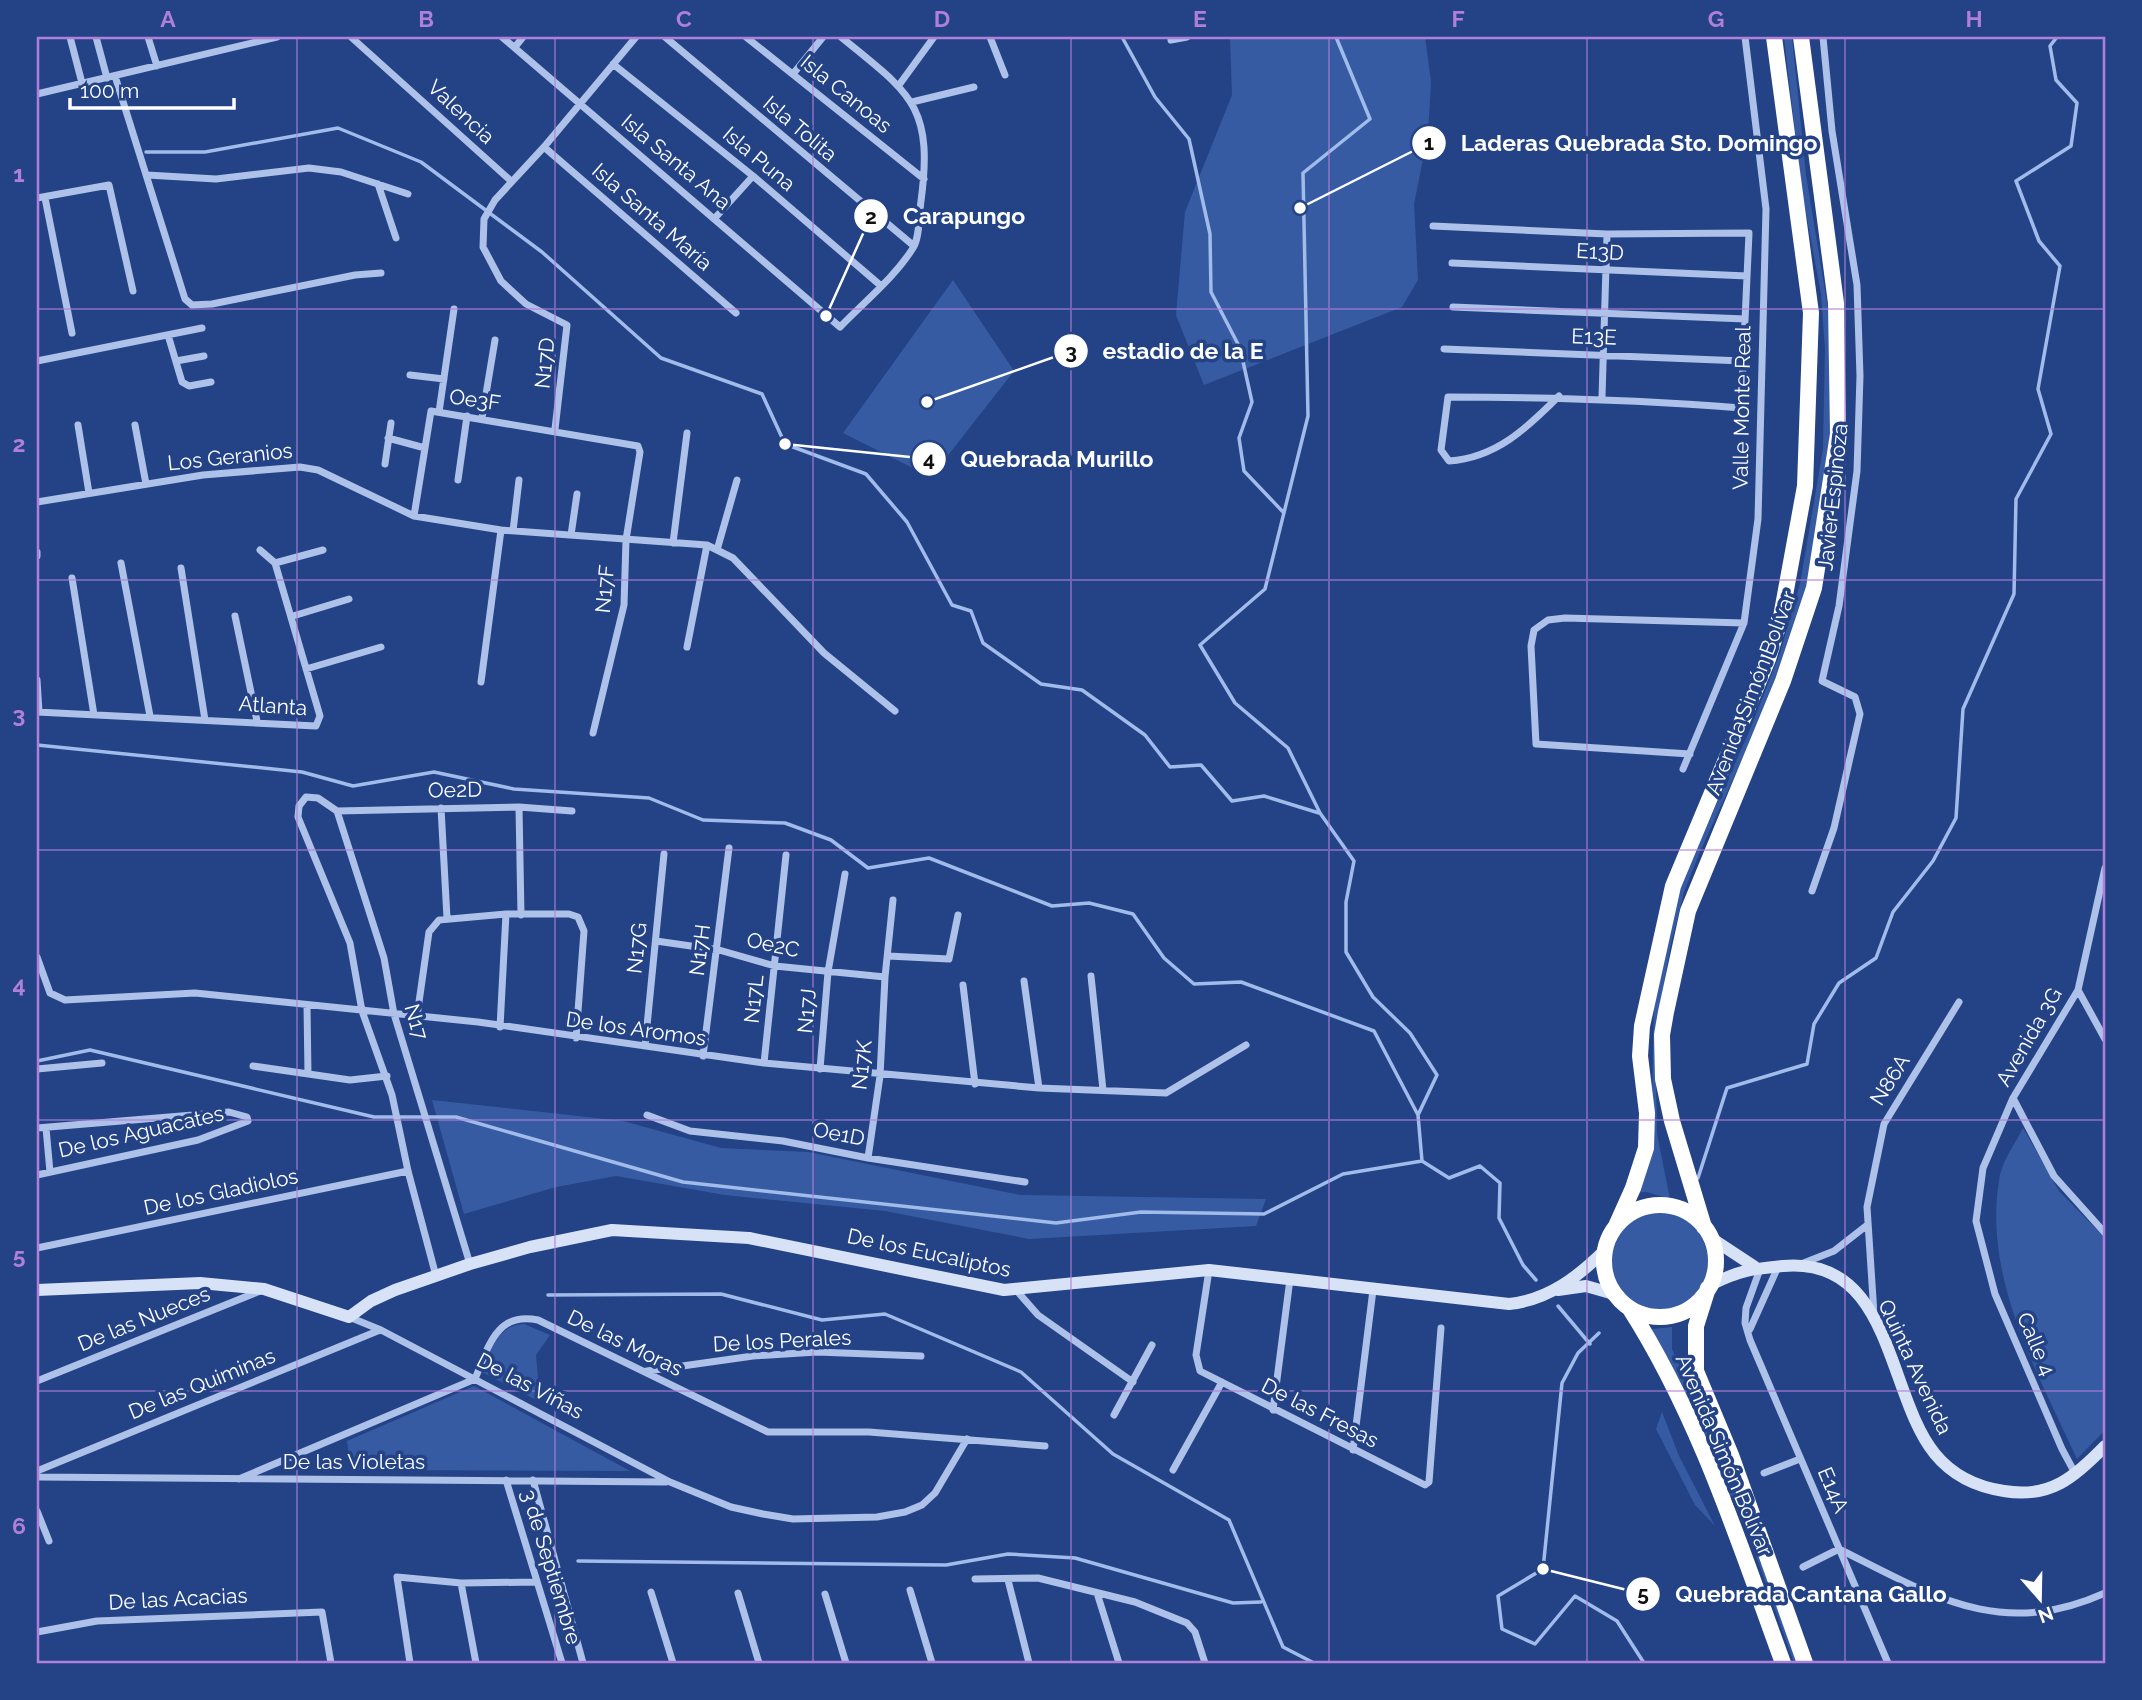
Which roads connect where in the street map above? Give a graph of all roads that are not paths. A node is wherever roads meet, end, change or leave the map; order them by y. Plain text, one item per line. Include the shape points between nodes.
1 (70, 37) edge
2 (96, 37) edge
3 (148, 37) edge
4 (277, 37) edge
5 (351, 37) edge
6 (502, 37) edge
7 (523, 37) edge
8 (636, 37) edge
9 (665, 37) edge
10 (746, 37) edge
11 (823, 37) edge
12 (841, 37) edge
13 (934, 37) edge
14 (990, 37) edge
15 (1187, 37) edge
16 (1745, 37) edge
17 (1774, 37) edge
18 (1801, 37) edge
19 (1823, 37) edge
20 (1171, 40) dead end
21 (514, 47) junction
22 (613, 64) junction
23 (157, 66) junction
24 (793, 74) junction
25 (1005, 75) dead end
26 (111, 77) junction
27 (82, 83) junction
28 (899, 85) junction
29 (974, 87) dead end
30 (37, 94) edge
31 (912, 102) junction
32 (580, 104) junction
33 (544, 147) junction
34 (146, 175) junction
35 (753, 176) junction
36 (924, 179) junction
37 (511, 181) junction
38 (378, 184) junction
39 (408, 194) dead end
40 (41, 198) edge
41 (715, 218) junction
42 (1433, 226) dead end
43 (1607, 234) junction
44 (396, 238) dead end
45 (914, 246) junction
46 (1452, 263) dead end
47 (1606, 270) junction
48 (381, 273) dead end
49 (1747, 276) junction
50 (880, 285) junction
51 (133, 291) dead end
52 (1453, 307) dead end
53 (454, 309) dead end
54 (736, 313) dead end
55 (1762, 313) junction
56 (1605, 314) junction
57 (1745, 315) junction
58 (202, 328) dead end
59 (1744, 331) junction
60 (72, 333) dead end
61 (1762, 333) junction
62 (168, 335) junction
63 (495, 340) dead end
64 (1444, 349) dead end
65 (1604, 355) junction
66 (204, 356) dead end
67 (1743, 360) junction
68 (37, 361) edge
69 (176, 361) junction
70 (410, 375) dead end
71 (444, 379) junction
72 (211, 382) dead end
73 (1559, 396) junction
74 (1602, 397) junction
75 (435, 412) junction
76 (467, 416) junction
77 (482, 418) junction
78 (391, 423) dead end
79 (78, 425) dead end
80 (135, 425) dead end
81 (555, 429) junction
82 (687, 433) dead end
83 (388, 438) junction
84 (638, 446) joint
85 (425, 448) junction
86 (385, 464) dead end
87 (458, 480) dead end
88 (519, 480) dead end
89 (737, 480) dead end
90 (146, 484) junction
91 (89, 493) junction
92 (578, 494) dead end
93 (37, 502) edge
94 (414, 516) junction
95 (501, 530) junction
96 (513, 531) junction
97 (571, 535) junction
98 (626, 540) junction
99 (673, 542) junction
100 (707, 545) junction
101 (260, 550) dead end
102 (323, 550) dead end
103 (717, 550) junction
104 (121, 563) dead end
105 (275, 563) junction
106 (181, 568) dead end
107 (72, 578) dead end
108 (349, 599) dead end
109 (235, 616) dead end
110 (293, 616) junction
111 (1744, 623) junction
112 (687, 647) dead end
113 (381, 648) dead end
114 (306, 669) junction
115 (37, 680) edge
116 (481, 682) dead end
117 (895, 711) dead end
118 (38, 712) edge
119 (94, 715) junction
120 (150, 716) junction
121 (205, 719) junction
122 (257, 721) junction
123 (593, 733) dead end
124 (1690, 754) junction
125 (1683, 769) dead end
126 (519, 807) junction
127 (441, 808) junction
128 (337, 811) junction
129 (572, 811) dead end
130 (729, 848) dead end
131 (664, 853) dead end
132 (786, 855) dead end
133 (2105, 868) edge
134 (845, 874) dead end
135 (1812, 891) dead end
136 (893, 900) dead end
137 (506, 914) junction
138 (522, 915) junction
139 (958, 915) dead end
140 (447, 918) junction
141 (656, 942) junction
142 (719, 950) junction
143 (888, 956) junction
144 (37, 957) edge
145 (775, 966) junction
146 (828, 972) junction
147 (1091, 976) dead end
148 (885, 977) junction
149 (1024, 981) dead end
150 (963, 985) dead end
151 (2078, 989) junction
152 (1959, 1002) dead end
153 (307, 1005) junction
154 (362, 1011) junction
155 (394, 1014) junction
156 (417, 1016) junction
157 (500, 1027) junction
158 (576, 1038) junction
159 (2105, 1039) edge
160 (1246, 1045) dead end
161 (645, 1046) junction
162 (703, 1056) junction
163 (102, 1063) dead end
164 (764, 1063) junction
165 (253, 1066) dead end
166 (37, 1069) edge
167 (820, 1069) junction
168 (309, 1074) junction
169 (387, 1076) junction
170 (880, 1076) junction
171 (975, 1084) junction
172 (1039, 1088) junction
173 (1103, 1090) junction
174 (2013, 1098) junction
175 (647, 1115) dead end
176 (37, 1128) edge
177 (46, 1128) junction
178 (868, 1158) junction
179 (408, 1171) junction
180 (50, 1172) junction
181 (37, 1175) edge
182 (1025, 1182) dead end
183 (1976, 1221) joint
184 (1616, 1226) junction
185 (1866, 1226) junction
186 (1707, 1232) junction
187 (2105, 1233) edge
188 (39, 1248) edge
189 (1605, 1250) junction
190 (470, 1264) junction
191 (1801, 1265) junction
192 (1758, 1267) junction
193 (1778, 1267) junction
194 (1209, 1270) junction
195 (436, 1276) junction
196 (1290, 1279) junction
197 (1710, 1286) junction
198 (264, 1289) junction
199 (37, 1290) edge
200 (1373, 1290) junction
201 (1554, 1290) junction
202 (1017, 1291) junction
203 (1614, 1294) junction
204 (1630, 1309) junction
205 (349, 1317) junction
206 (1874, 1317) junction
207 (1441, 1328) dead end
208 (1749, 1329) junction
209 (381, 1330) junction
210 (1152, 1345) dead end
211 (921, 1356) dead end
212 (646, 1371) junction
213 (475, 1379) junction
214 (37, 1381) edge
215 (1133, 1382) junction
216 (1222, 1382) junction
217 (1273, 1410) junction
218 (1114, 1415) dead end
219 (967, 1439) junction
220 (1045, 1446) dead end
221 (2105, 1446) edge
222 (1353, 1450) junction
223 (1800, 1459) junction
224 (1173, 1470) dead end
225 (37, 1471) edge
226 (1764, 1473) dead end
227 (2076, 1475) junction
228 (37, 1477) edge
229 (239, 1479) junction
230 (506, 1480) junction
231 (533, 1480) junction
232 (670, 1482) junction
233 (37, 1511) edge
234 (49, 1541) dead end
235 (1839, 1549) junction
236 (1803, 1567) dead end
237 (975, 1580) dead end
238 (1008, 1580) junction
239 (537, 1581) junction
240 (461, 1583) junction
241 (910, 1590) dead end
242 (651, 1592) dead end
243 (738, 1593) dead end
244 (1097, 1593) junction
245 (2105, 1593) edge
246 (825, 1594) dead end
247 (37, 1632) edge
248 (331, 1663) edge
249 (410, 1663) edge
250 (476, 1663) edge
251 (562, 1663) edge
252 (583, 1663) edge
253 (673, 1663) edge
254 (759, 1663) edge
255 (846, 1663) edge
256 (932, 1663) edge
257 (1029, 1663) edge
258 (1119, 1663) edge
259 (1205, 1663) edge
260 (1783, 1663) edge
261 (1805, 1663) edge
262 (1888, 1663) edge

1 - 27 street
2 - 26 street
3 - 23 street
4 - 23 street
5 - 37 street, Valencia
6 - 21 street, Isla Santa Ana
7 - 21 street
8 - 22 street
9 - 45 street, Isla Tolita
10 - 24 street, Isla Canoas
11 - 24 street
12 - 28 street
13 - 28 street
14 - 25 street
15 - 20 street
16 - 55 street, Valle Monte Real via 1766,209
17 - 184 highway, Avenida Simón Bolívar via 1811,313 1805,486 1781,617 1768,659 1673,886 1642,1027 1646,1148
18 - 186 highway, Avenida Simón Bolívar via 1836,303 1838,434 1814,588 1783,681 1688,911 1662,1035 1663,1079 1672,1121
19 - 135 street, Javier Espinoza via 1832,131 1857,285 1860,376 1857,471 1839,606 1822,681 1855,697 1860,714 1834,828
21 - 32 street, Isla Santa Ana
22 - 32 street
22 - 35 street, Isla Puna
23 - 26 street
24 - 36 street, Isla Canoas
26 - 27 street
26 - 34 street
27 - 30 street
28 - 31 street
29 - 31 street
31 - 36 street via 922,129
32 - 33 street
32 - 41 street, Isla Santa Ana
33 - 37 street
33 - 54 street, Isla Santa María
34 - 38 street via 216,179 309,168
34 - 48 street via 186,299 192,304
35 - 41 street
35 - 50 street, Isla Puna
36 - 45 street
37 - 81 street, N17D via 484,219 483,247 501,281 526,304 567,325
38 - 39 street
38 - 44 street
40 - 51 street via 109,186
40 - 60 street
41 - 50 street, Isla Santa Ana via 840,327
42 - 43 street
43 - 47 street
43 - 49 street via 1749,233
45 - 50 street
46 - 47 street, E13D
47 - 49 street, E13D
47 - 56 street
49 - 57 street
52 - 56 street
53 - 71 street
55 - 57 street
55 - 61 street, Valle Monte Real
56 - 57 street
56 - 65 street
57 - 59 street
58 - 62 street
59 - 61 street
59 - 67 street
61 - 111 street, Valle Monte Real via 1758,519
62 - 68 street
62 - 69 street
63 - 77 street
64 - 65 street, E13E
65 - 67 street, E13E
65 - 74 street
66 - 69 street
67 - 74 street via 1741,408
69 - 72 street via 185,385
70 - 71 street
71 - 75 street
73 - 73 street via 1448,397 1441,450 1449,461 1499,447
73 - 74 street
75 - 76 street, Oe3F
75 - 85 street
76 - 77 street, Oe3F
76 - 87 street
77 - 81 street, Oe3F
78 - 83 street
79 - 91 street
80 - 90 street
81 - 84 street, Oe3F
82 - 99 street
83 - 85 street
83 - 86 street
84 - 98 street, N17F
85 - 94 street
88 - 96 street
89 - 103 street
90 - 91 street, Los Geranios
90 - 94 street, Los Geranios via 310,468
91 - 93 street, Los Geranios
92 - 97 street
94 - 95 street, Los Geranios
95 - 96 street, Los Geranios
95 - 116 street
96 - 97 street, Los Geranios
97 - 98 street, Los Geranios
98 - 99 street, Los Geranios
98 - 123 street, N17F via 624,605
99 - 100 street, Los Geranios
100 - 103 street
100 - 112 street
101 - 105 street
102 - 105 street
103 - 117 street via 733,558 824,653
104 - 120 street
105 - 110 street, Atlanta
106 - 121 street
107 - 119 street
108 - 110 street
109 - 122 street
110 - 114 street, Atlanta
111 - 124 street, Valle Monte Real
111 - 124 street via 1565,618 1548,620 1534,630 1536,744
113 - 114 street
114 - 122 street, Atlanta via 319,724
115 - 118 street
118 - 119 street, Atlanta
119 - 120 street, Atlanta
120 - 121 street, Atlanta
121 - 122 street, Atlanta
124 - 125 street, Valle Monte Real
126 - 127 street, Oe2D
126 - 129 street, Oe2D
126 - 138 street
127 - 128 street, Oe2D
127 - 140 street
128 - 154 street via 310,796 302,800 298,817 341,915
128 - 155 street, N17 via 384,958
130 - 142 street, N17H
131 - 141 street, N17G
132 - 145 street, N17L
133 - 151 street, Avenida 3G
134 - 146 street, N17J
136 - 143 street, N17K
137 - 138 street
137 - 140 street
137 - 157 street
138 - 158 street via 569,914 583,924
139 - 143 street via 949,959
140 - 156 street via 429,932
141 - 142 street, Oe2C
141 - 161 street, N17G
142 - 145 street, Oe2C
142 - 162 street, N17H
143 - 148 street, N17K
144 - 153 street, De los Aromos via 50,993 65,1000 195,993
145 - 146 street, Oe2C
145 - 164 street, N17L
146 - 148 street, Oe2C
146 - 167 street, N17J
147 - 173 street
148 - 170 street, N17K
149 - 172 street
150 - 171 street
151 - 159 street
151 - 174 street, Avenida 3G
152 - 185 street, N86A via 1884,1124
153 - 154 street, De los Aromos
153 - 168 street
154 - 155 street, De los Aromos
154 - 169 street
155 - 156 street, De los Aromos
155 - 190 street, N17
156 - 157 street, De los Aromos
157 - 158 street, De los Aromos
158 - 161 street, De los Aromos
160 - 173 street, De los Aromos via 1166,1093
161 - 162 street, De los Aromos
162 - 164 street, De los Aromos
163 - 166 street
164 - 167 street, De los Aromos
165 - 168 street
167 - 170 street, De los Aromos
168 - 169 street via 350,1080
169 - 179 street
170 - 171 street, De los Aromos
170 - 178 street, N17K
171 - 172 street, De los Aromos
172 - 173 street, De los Aromos
174 - 183 street, Avenida 3G via 1983,1168
174 - 187 street via 2054,1176
175 - 178 street, Oe1D via 690,1131 783,1141
176 - 177 street
177 - 180 street
177 - 180 street, De los Aguacates via 229,1112 247,1117 244,1125 198,1140
178 - 182 street, Oe1D
179 - 188 street, De los Gladiolos
179 - 195 street
180 - 181 street, De los Aguacates
183 - 227 street, Calle 4 via 1995,1294
184 - 186 highway via 1628,1215 1660,1205 1692,1215
184 - 189 highway, Avenida Simón Bolívar
185 - 191 street via 1834,1251
185 - 206 street, N86A
186 - 192 street
186 - 197 highway, Avenida Simón Bolívar via 1716,1264
189 - 201 street, De los Eucaliptos
189 - 203 highway via 1604,1266
190 - 195 street, De los Eucaliptos
190 - 202 street, De los Eucaliptos via 612,1230 721,1235 810,1248
191 - 193 street, Quinta Avenida
191 - 206 street, Quinta Avenida via 1843,1280
192 - 193 street, Quinta Avenida
192 - 197 street, Quinta Avenida
192 - 208 street, E14A via 1746,1308
193 - 208 street
194 - 196 street, De los Eucaliptos
194 - 202 street, De los Eucaliptos
194 - 216 street, De las Fresas via 1197,1365 1202,1373
195 - 205 street, De los Eucaliptos via 372,1301
196 - 200 street, De los Eucaliptos
196 - 217 street
197 - 204 highway, Avenida Simón Bolívar via 1697,1303 1682,1312 1664,1317
197 - 261 highway, Avenida Simón Bolívar via 1696,1326 1696,1371
198 - 199 street, De las Viñas via 200,1283
198 - 205 street, De las Viñas
198 - 214 street, De las Nueces
200 - 201 street, De los Eucaliptos via 1502,1304 1535,1300
200 - 222 street
201 - 203 street, De los Eucaliptos via 1586,1286
202 - 215 street via 1038,1315
203 - 204 highway, Avenida Simón Bolívar
204 - 260 highway, Avenida Simón Bolívar via 1671,1380 1738,1538
205 - 209 street, De las Viñas
206 - 227 street, Quinta Avenida via 1924,1434 1947,1467 1982,1488 2012,1493 2041,1492
207 - 222 street, De las Fresas via 1429,1482 1425,1485
208 - 223 street, E14A
209 - 213 street, De las Viñas
209 - 225 street, De las Quiminas
210 - 215 street
211 - 212 street, De los Perales via 804,1352
212 - 213 street, De las Moras via 525,1317 494,1332
212 - 219 street, De las Moras via 768,1432 869,1432
213 - 229 street
213 - 232 street, De las Viñas
215 - 218 street
216 - 217 street, De las Fresas
216 - 224 street
217 - 222 street, De las Fresas
219 - 220 street, De las Moras
219 - 232 street, De las Viñas via 922,1505 877,1517 793,1519 763,1514 731,1507
221 - 227 street, Quinta Avenida
223 - 226 street
223 - 235 street, E14A
228 - 229 street, De las Violetas
229 - 230 street, De las Violetas
230 - 231 street, De las Violetas
230 - 239 street, 3 de Septiembre
231 - 232 street, De las Violetas
231 - 252 street
233 - 234 street
235 - 236 street
235 - 245 street via 1975,1611 2025,1615
235 - 262 street, E14A
237 - 238 street
238 - 244 street via 1038,1578
238 - 257 street
239 - 240 street
239 - 251 street, 3 de Septiembre
240 - 249 street via 397,1577
240 - 250 street
241 - 256 street
242 - 253 street
243 - 254 street
244 - 258 street
244 - 259 street via 1187,1623 1195,1632
246 - 255 street
247 - 248 street, De las Acacias via 97,1621 322,1612

